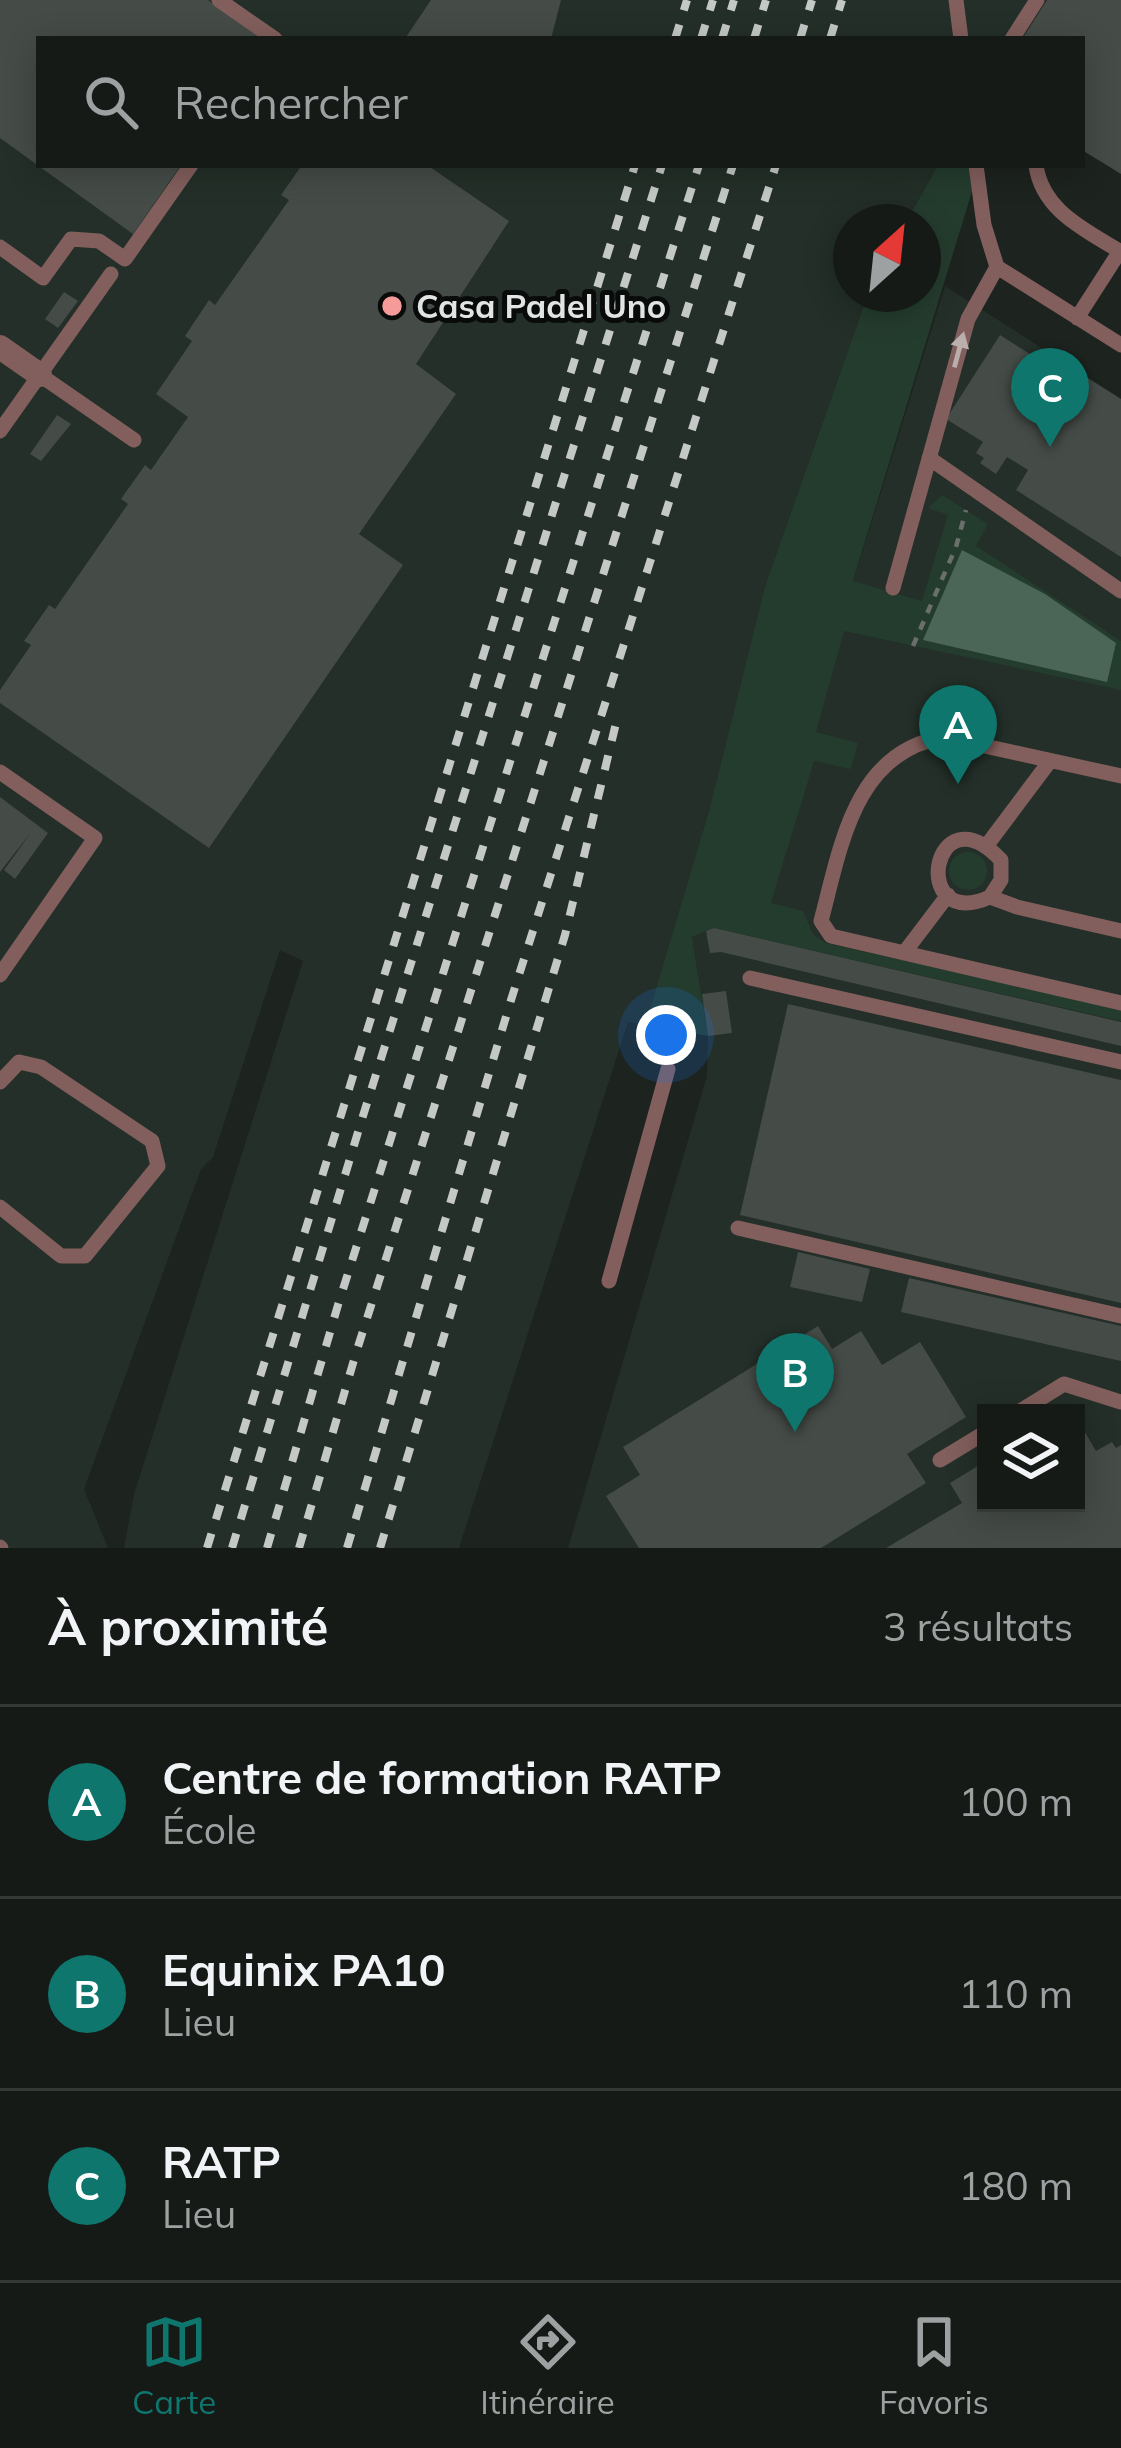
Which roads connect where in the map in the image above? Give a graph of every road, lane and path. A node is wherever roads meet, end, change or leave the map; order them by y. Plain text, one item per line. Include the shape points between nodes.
1 (218, 0) edge
2 (956, 0) edge
3 (1037, 0) edge
4 (270, 36) edge
5 (961, 36) edge
6 (1014, 36) edge
7 (189, 168) edge
8 (976, 168) edge
9 (1037, 168) edge
10 (0, 248) edge
11 (1120, 251) edge
12 (997, 267) junction
13 (111, 274) dead end
14 (1077, 318) junction
15 (1121, 345) edge
16 (0, 347) edge
17 (40, 375) junction
18 (0, 430) edge
19 (134, 440) dead end
20 (929, 458) junction
21 (975, 490) junction
22 (893, 588) dead end
23 (1121, 591) edge
24 (913, 646) dead end
25 (1050, 760) junction
26 (0, 772) edge
27 (1121, 776) edge
28 (987, 844) junction
29 (948, 895) junction
30 (991, 897) junction
31 (1121, 931) edge
32 (904, 953) junction
33 (0, 975) edge
34 (750, 978) dead end
35 (1121, 1003) edge
36 (1121, 1063) edge
37 (668, 1069) dead end
38 (0, 1082) edge
39 (0, 1207) edge
40 (738, 1228) dead end
41 (609, 1281) dead end
42 (1121, 1316) edge
43 (1121, 1402) edge
44 (1032, 1404) edge
45 (977, 1437) edge
46 (940, 1460) dead end

1 - 4 lane
2 - 5 lane
3 - 6 lane
7 - 10 lane via 125,259 99,241 71,239 44,278
8 - 12 lane
9 - 11 lane via 1064,215
11 - 14 lane
12 - 14 lane
20 -> 12 lane via 968,319
13 - 17 lane
14 - 15 lane
16 - 17 street
17 - 18 lane
17 - 19 lane
20 - 21 lane
20 - 22 lane
21 - 23 lane
21 - 24 path
25 - 27 lane
25 - 28 lane
25 - 32 lane via 944,737 917,742 881,769 854,807 821,921 831,936
26 - 33 lane via 94,838
28 - 29 lane via 952,842 940,852 935,869
28 - 30 lane via 1001,860
29 - 30 lane via 972,905
29 - 32 lane
30 - 31 lane
32 - 35 lane
34 - 36 lane
37 - 41 lane
38 - 39 lane via 19,1062 41,1067 152,1141 158,1166 85,1256 61,1256
40 - 42 lane
43 - 44 lane via 1064,1384
45 - 46 lane

